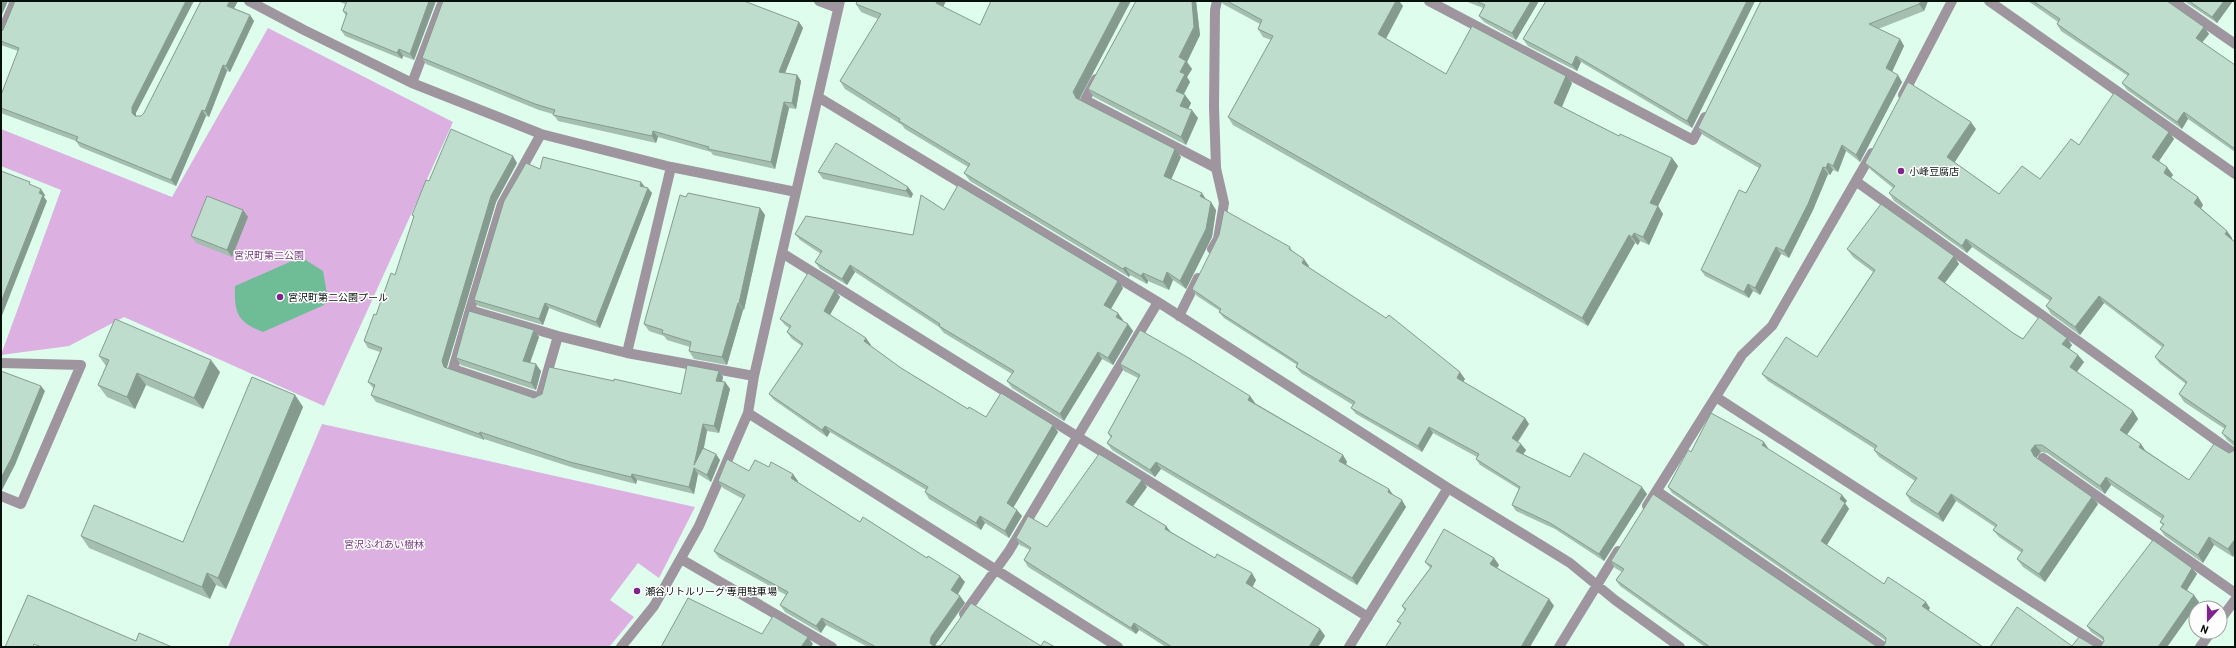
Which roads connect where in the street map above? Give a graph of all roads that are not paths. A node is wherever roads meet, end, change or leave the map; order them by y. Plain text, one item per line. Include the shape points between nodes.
1 (15, 1) edge
2 (249, 1) edge
3 (443, 1) edge
4 (818, 1) edge
5 (1217, 1) edge
6 (1429, 1) edge
7 (1952, 1) edge
8 (1989, 1) edge
9 (2173, 1) edge
10 (839, 5) edge
11 (1, 34) edge
12 (2235, 44) edge
13 (1102, 67) edge
14 (412, 83) junction
15 (818, 97) junction
16 (1710, 105) edge
17 (1897, 105) edge
18 (540, 134) junction
19 (1875, 147) edge
20 (671, 167) junction
21 (1216, 168) junction
22 (2235, 174) edge
23 (1857, 182) junction
24 (796, 192) junction
25 (782, 253) junction
26 (1158, 302) junction
27 (470, 310) junction
28 (1179, 316) junction
29 (558, 336) junction
30 (627, 353) junction
31 (1, 363) edge
32 (754, 376) junction
33 (1716, 397) junction
34 (748, 413) junction
35 (1078, 437) junction
36 (2235, 454) edge
37 (2043, 458) edge
38 (1448, 488) junction
39 (1657, 491) junction
40 (1, 496) edge
41 (1640, 518) edge
42 (1622, 544) edge
43 (681, 559) junction
44 (996, 570) junction
45 (1597, 584) junction
46 (2235, 593) edge
47 (2235, 600) edge
48 (2228, 609) edge
49 (1368, 617) junction
50 (958, 623) edge
51 (621, 647) edge
52 (832, 647) edge
53 (1118, 647) edge
54 (1349, 647) edge
55 (1559, 647) edge
56 (1680, 647) edge
57 (1884, 647) edge
58 (2102, 647) edge

1 - 11 street
2 - 14 street
3 - 14 street
4 - 10 street
5 - 21 street via 1214,10
6 - 16 street via 1520,45 1693,140
7 - 17 street
8 - 22 street
9 - 12 street
10 - 15 street
13 - 21 street via 1085,100
14 - 18 street
15 - 24 street
15 - 26 street
18 - 20 street
18 - 27 street via 502,204
19 - 23 street
20 - 24 street
20 - 30 street
21 - 28 street via 1224,203 1218,239
23 - 33 street via 1772,326 1742,356
23 - 36 street
24 - 25 street
25 - 32 street
25 - 35 street
26 - 28 street
26 - 35 street
27 - 29 street
27 - 29 street via 453,369 540,398
28 - 38 street
29 - 30 street
30 - 32 street
31 - 40 street via 81,365 21,504
32 - 34 street
33 - 39 street
33 - 58 street
34 - 43 street via 699,526
34 - 44 street
35 - 44 street
35 - 49 street
37 - 46 street
38 - 45 street via 1570,563
38 - 49 street
39 - 41 street
39 - 57 street
42 - 45 street
43 - 51 street via 654,606
43 - 52 street
44 - 50 street
44 - 53 street
45 - 55 street
45 - 56 street
47 - 48 street
49 - 54 street

